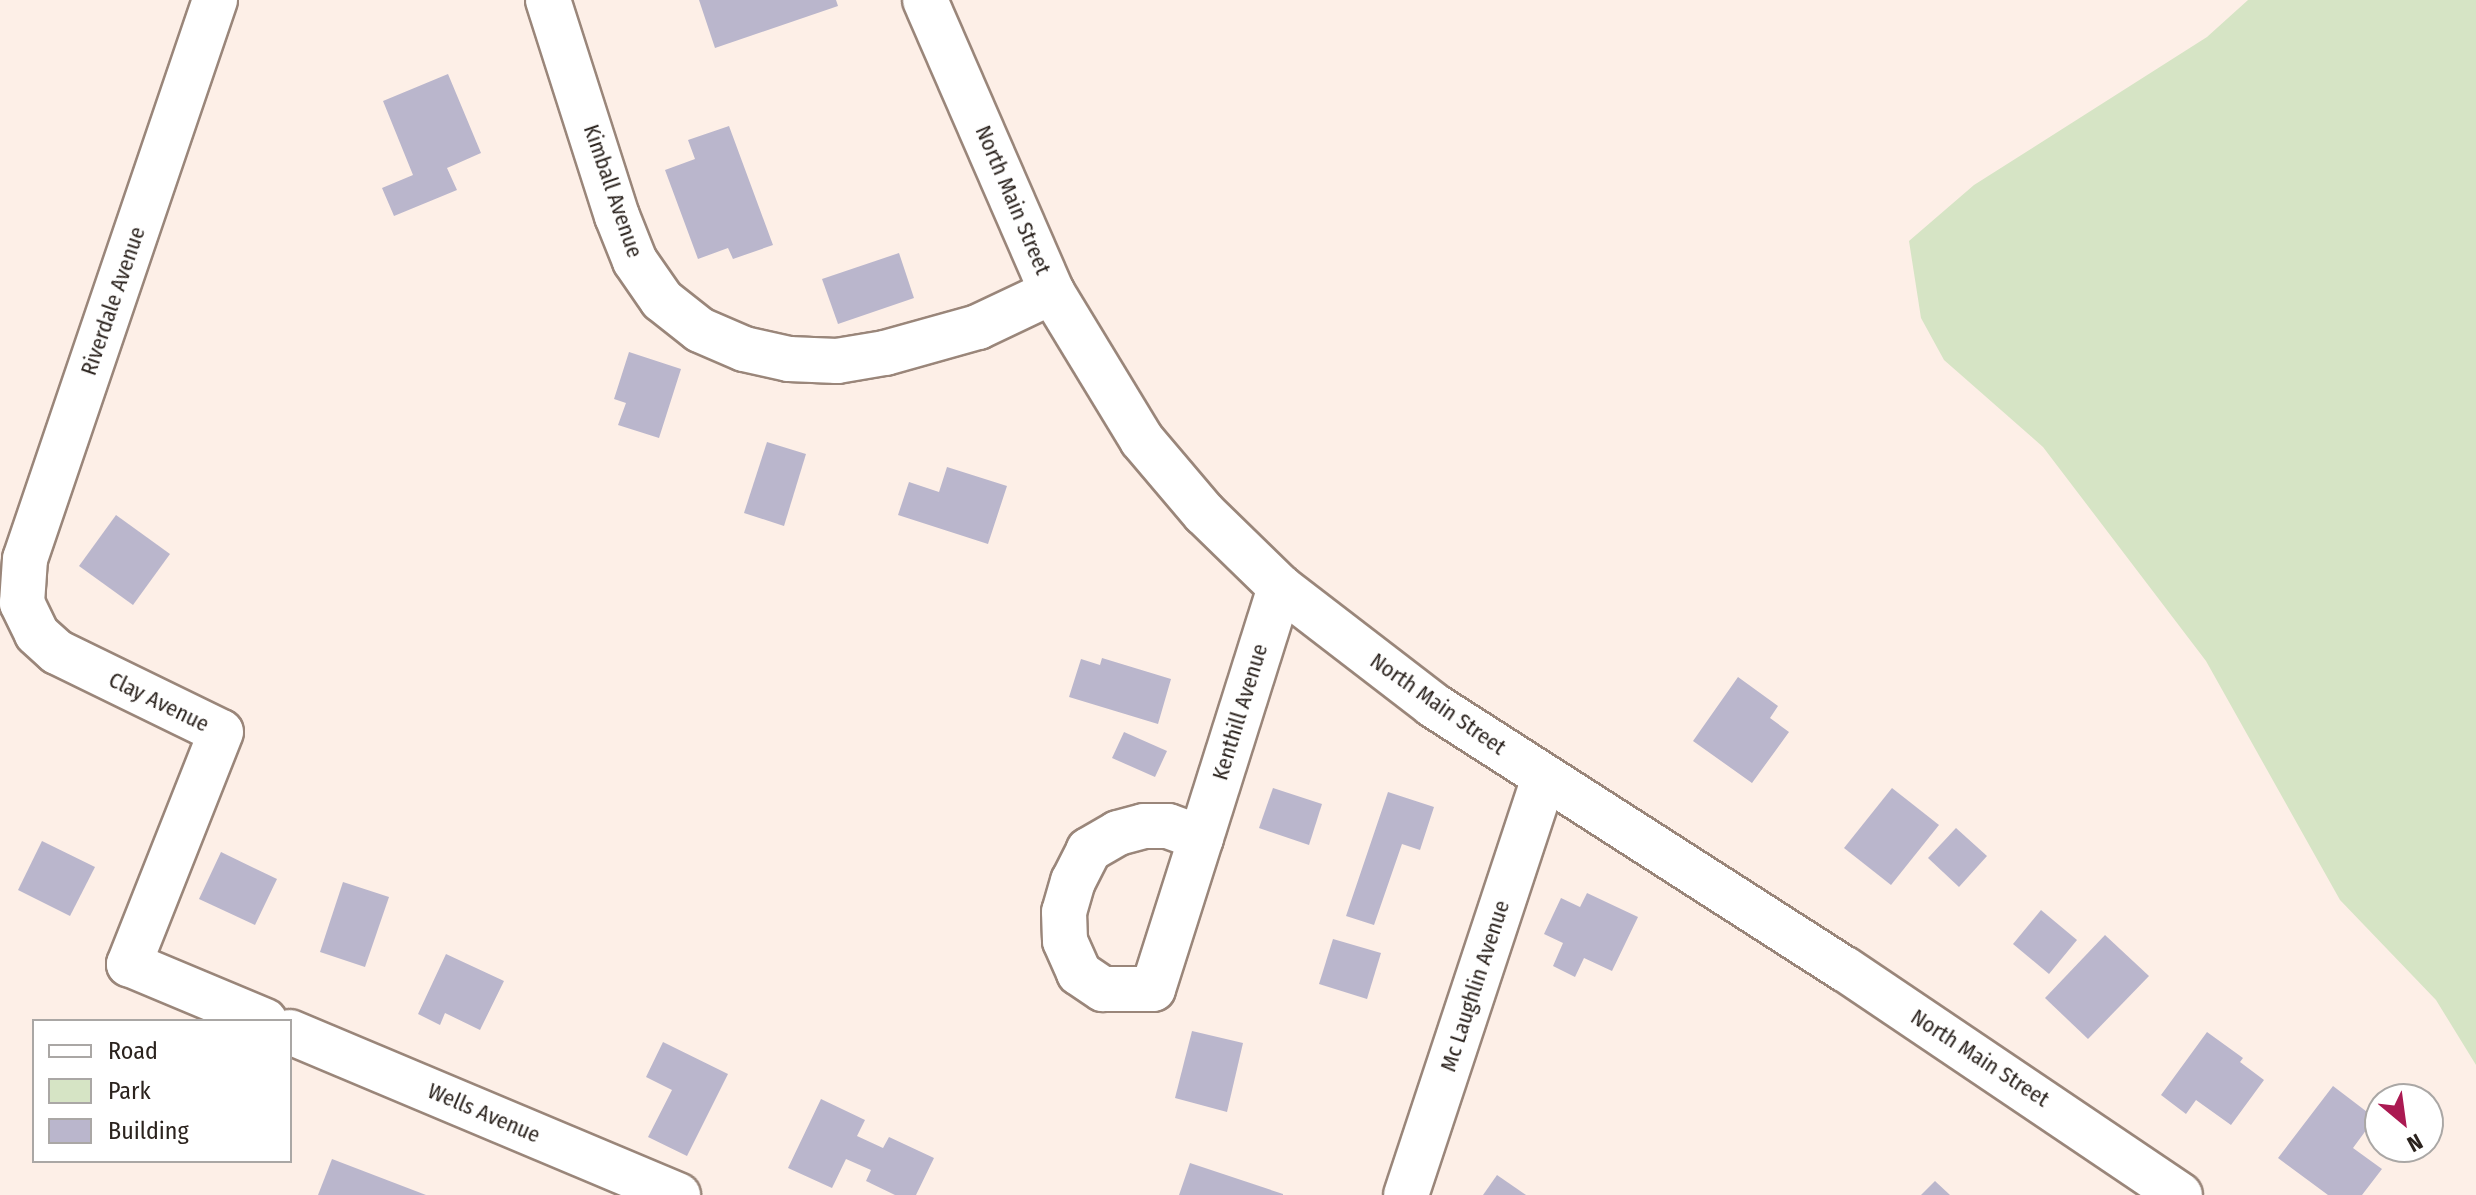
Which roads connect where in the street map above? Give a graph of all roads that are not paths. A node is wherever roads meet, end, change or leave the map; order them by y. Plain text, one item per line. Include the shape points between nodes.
1 (215, 0) edge
2 (548, 0) edge
3 (925, 0) edge
4 (1052, 292) junction
5 (1280, 587) junction
6 (22, 603) joint
7 (1544, 777) junction
8 (1201, 838) dead end
9 (260, 1019) edge
10 (292, 1033) edge
11 (678, 1195) edge
12 (1406, 1195) edge
13 (2180, 1195) edge

1 - 6 street, Riverdale Avenue via 25,559
2 - 4 street, Kimball Avenue via 635,261 662,300 700,330 744,349 789,359 837,361 978,327
3 - 4 street, North Main Street
4 - 5 street, North Main Street via 1142,440 1204,513
5 - 7 street, North Main Street via 1433,705
5 - 8 street, Kenthill Avenue
6 - 9 street, Clay Avenue via 37,634 57,652 221,732 129,964
7 - 12 street, Mc Laughlin Avenue
7 - 13 street, North Main Street via 1909,1011
10 - 11 street, Wells Avenue

